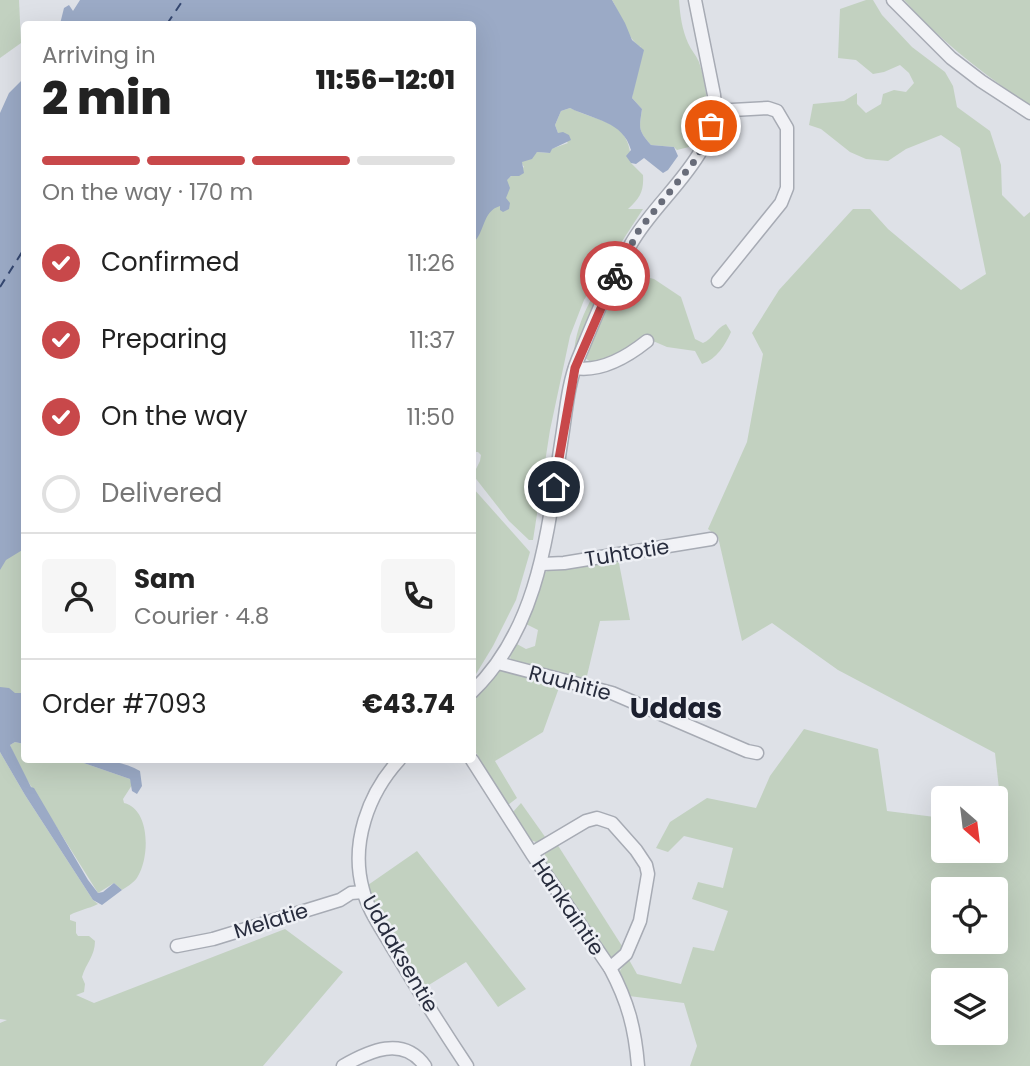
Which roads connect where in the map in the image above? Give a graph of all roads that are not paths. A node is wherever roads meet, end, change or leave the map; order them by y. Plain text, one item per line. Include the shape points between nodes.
1 (695, 0) edge
2 (893, 0) edge
3 (714, 111) junction
4 (1030, 113) edge
5 (718, 281) dead end
6 (647, 341) dead end
7 (575, 368) junction
8 (711, 539) dead end
9 (542, 564) junction
10 (498, 663) junction
11 (476, 688) edge
12 (757, 753) dead end
13 (397, 763) edge
14 (474, 763) edge
15 (531, 853) junction
16 (363, 892) junction
17 (177, 946) dead end
18 (610, 968) junction
19 (343, 1066) edge
20 (425, 1066) edge
21 (467, 1066) edge
22 (638, 1066) edge

1 - 3 street
2 - 4 street via 951,58
3 - 5 street via 777,111 787,128 788,149 788,183 780,203
3 - 7 street via 702,149 629,246
6 - 7 street via 612,362
7 - 9 street
8 - 9 street, Tuhtotie
9 - 10 street
10 - 11 street
10 - 12 street, Ruuhitie via 612,693
13 - 16 street, Uddaksentie via 364,821 359,851
14 - 15 street, Hankaintie
15 - 18 street, Hankaintie
15 - 18 street via 597,818 612,822 641,858 648,874 640,921 626,954
16 - 17 street, Melatie
16 - 21 street, Uddaksentie
18 - 22 street, Hankaintie via 635,1029
19 - 20 street via 384,1048 417,1055

